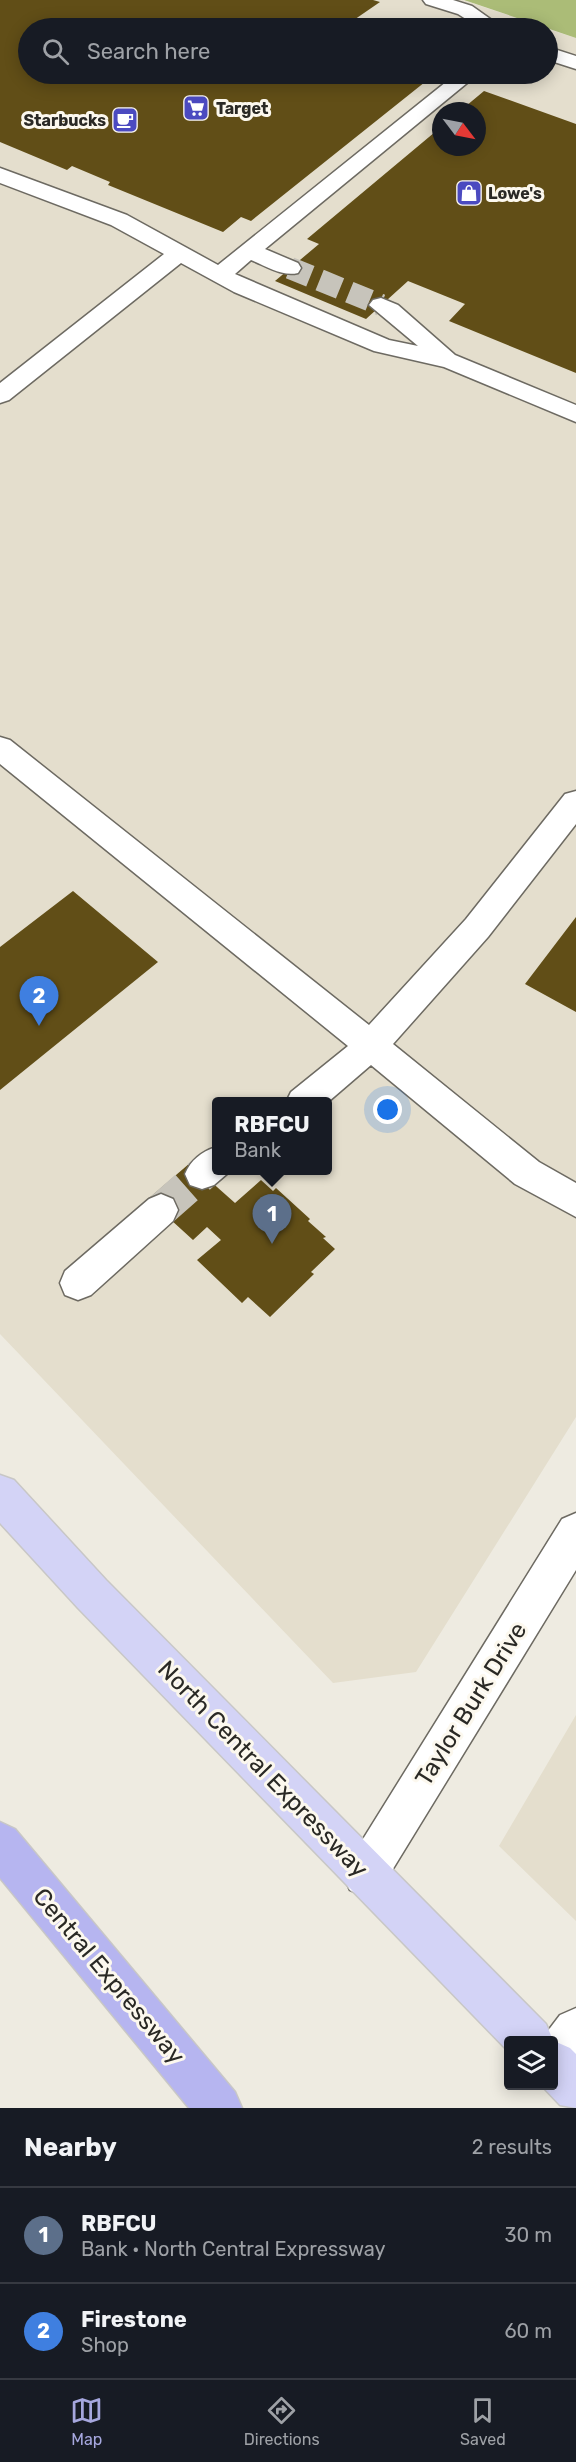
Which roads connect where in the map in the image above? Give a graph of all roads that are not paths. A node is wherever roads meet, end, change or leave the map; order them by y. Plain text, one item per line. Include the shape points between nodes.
1 (433, 0) edge
2 (477, 18) edge
3 (558, 57) edge
4 (576, 63) edge
5 (456, 84) edge
6 (0, 175) edge
7 (249, 251) junction
8 (179, 253) junction
9 (290, 268) tunnel mouth
10 (219, 275) junction
11 (381, 305) tunnel mouth
12 (451, 361) junction
13 (0, 395) edge
14 (576, 414) edge
15 (0, 748) edge
16 (576, 802) edge
17 (371, 1046) junction
18 (308, 1097) edge
19 (576, 1201) edge
20 (160, 1210) tunnel mouth
21 (78, 1283) dead end
22 (0, 1494) edge
23 (576, 1533) edge
24 (0, 1844) edge
25 (365, 1875) junction
26 (576, 2031) edge
27 (526, 2036) edge
28 (558, 2057) edge
29 (558, 2068) edge
30 (576, 2088) edge
31 (219, 2108) edge

1 - 2 street
3 - 4 street
5 - 7 street
6 - 8 street via 119,220
7 - 9 street
7 - 10 street
8 - 10 street
8 - 13 street
10 - 12 street via 382,346
11 - 12 street
12 - 14 street
15 - 17 street
16 - 17 street via 477,928
17 - 18 street
17 - 19 street via 527,1173
20 - 21 street
22 - 25 main road, North Central Expressway
23 - 25 street, Taylor Burk Drive
24 - 31 highway, Central Expressway
25 - 27 main road, North Central Expressway
26 - 28 street
29 - 30 main road

